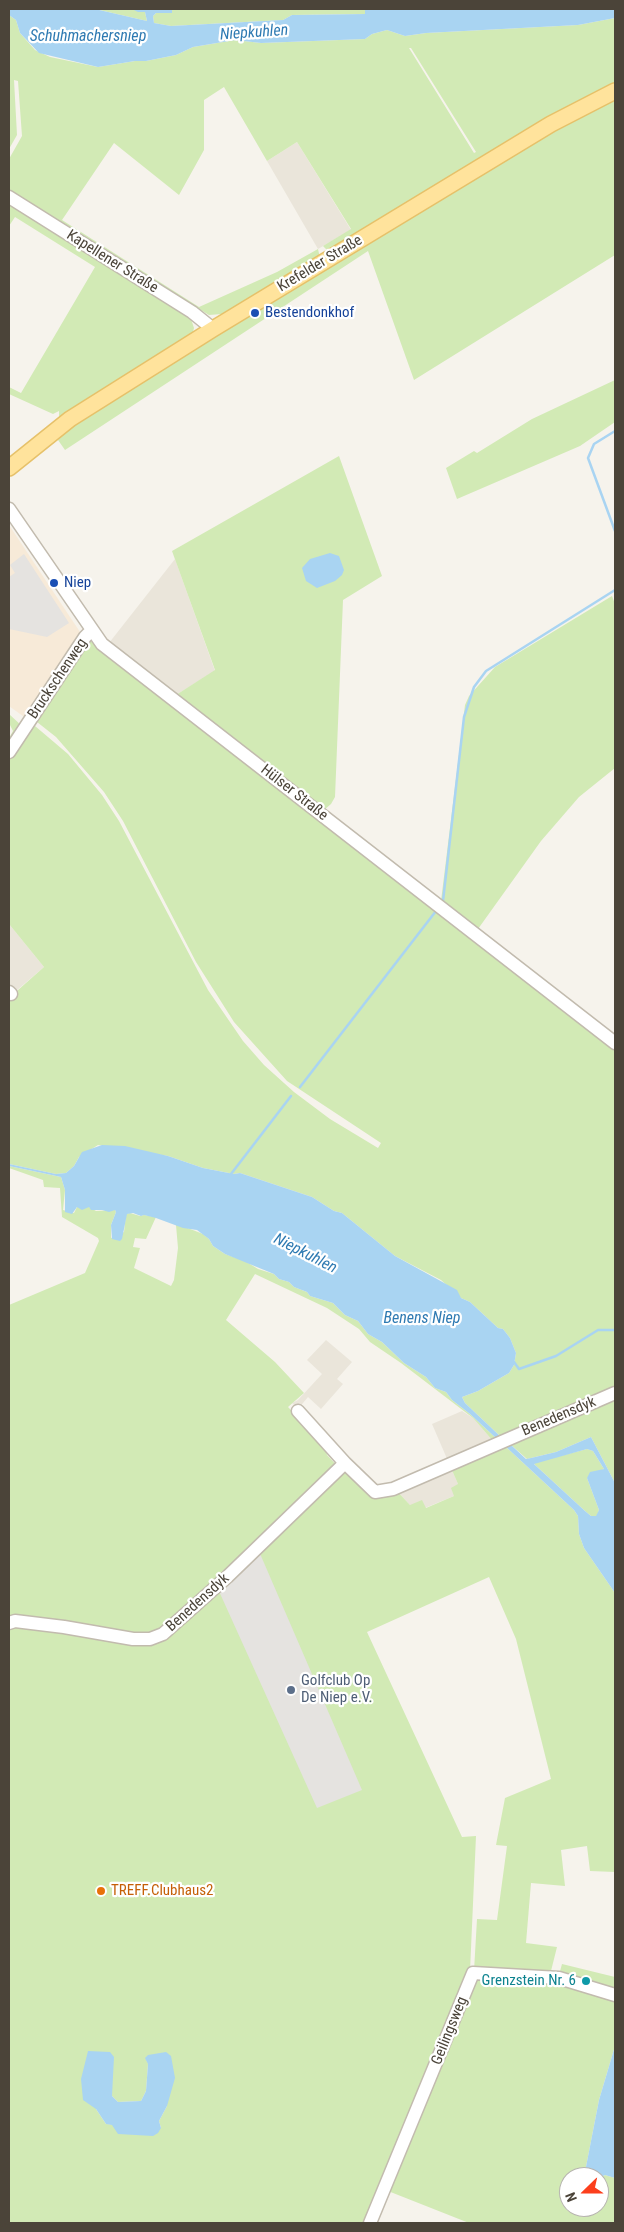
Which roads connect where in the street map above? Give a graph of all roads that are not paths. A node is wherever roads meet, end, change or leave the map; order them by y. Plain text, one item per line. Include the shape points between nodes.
1 (615, 90) edge
2 (9, 197) edge
3 (213, 329) junction
4 (9, 468) edge
5 (9, 509) edge
6 (91, 631) junction
7 (9, 752) edge
8 (615, 1043) edge
9 (615, 1393) edge
10 (298, 1411) dead end
11 (345, 1463) junction
12 (9, 1623) edge
13 (615, 1995) edge
14 (370, 2223) edge

1 - 3 main road, Krefelder Straße via 551,124
2 - 3 street, Kapellener Straße via 192,312
3 - 4 main road, Krefelder Straße via 70,419
5 - 6 street, Hülser Straße
6 - 7 street, Bruckschenweg
6 - 8 street, Hülser Straße via 102,644
9 - 11 street, Benedensdyk via 393,1489 376,1492
10 - 11 street, Benedensdyk
11 - 12 street, Benedensdyk via 164,1634 150,1639 133,1639 64,1627
13 - 14 street, Geilingsweg via 559,1978 473,1974

